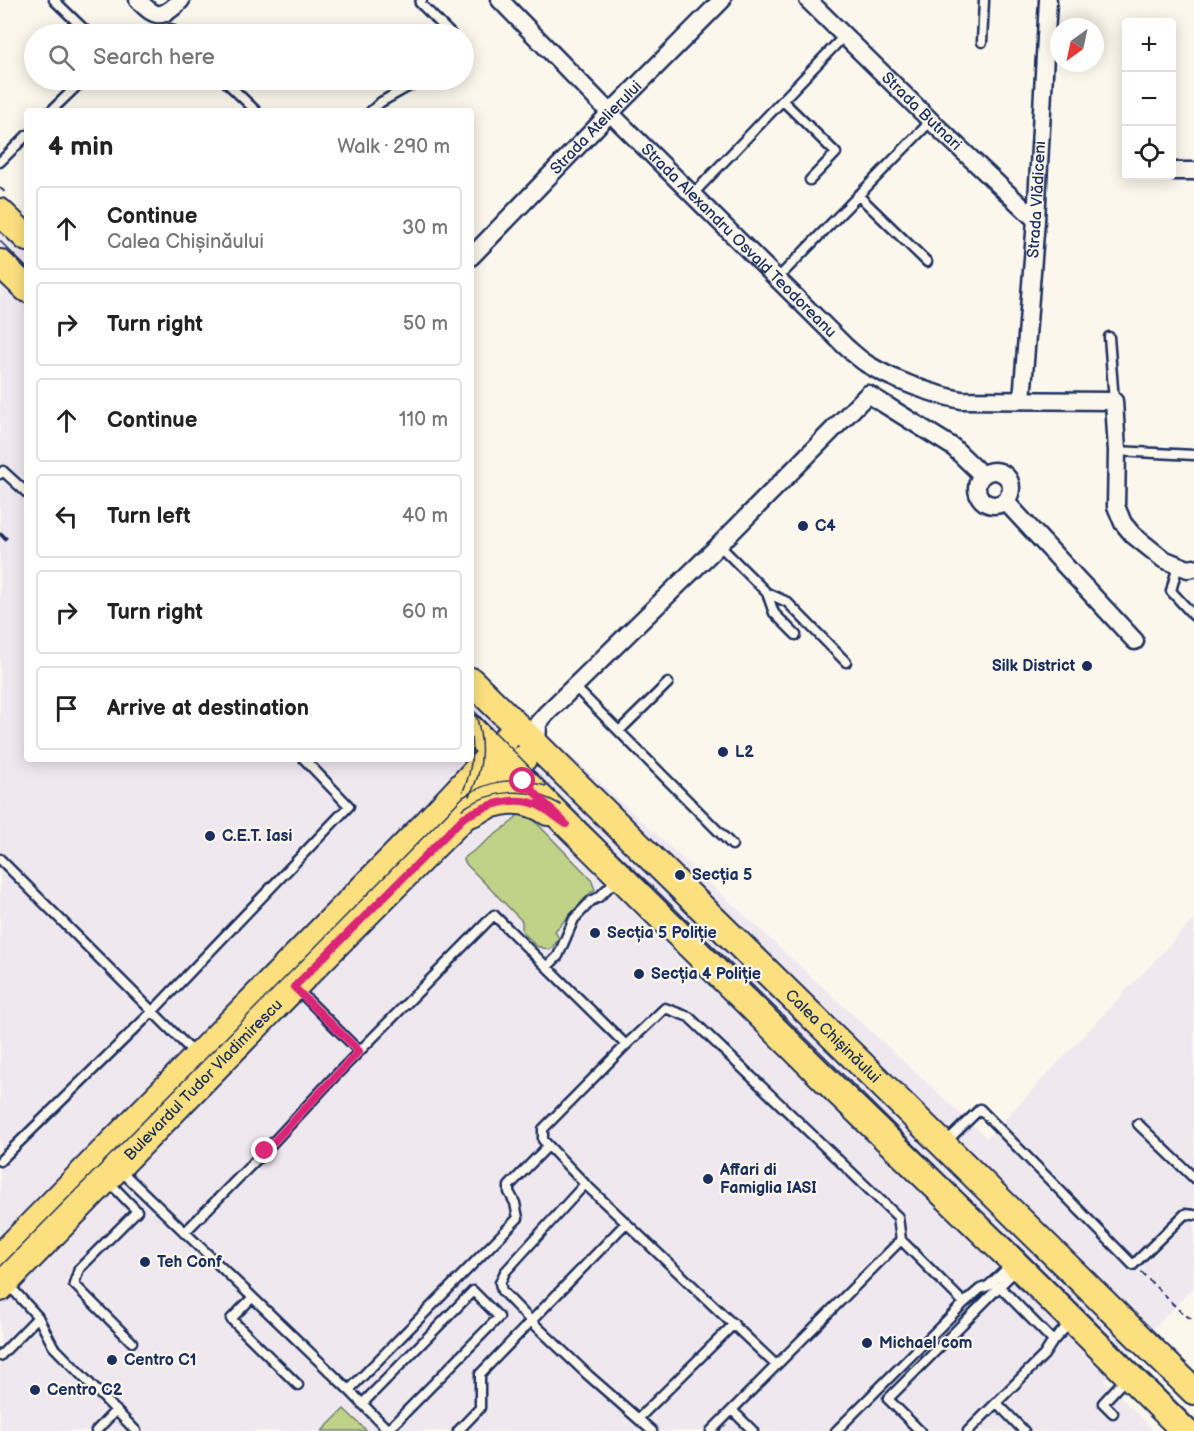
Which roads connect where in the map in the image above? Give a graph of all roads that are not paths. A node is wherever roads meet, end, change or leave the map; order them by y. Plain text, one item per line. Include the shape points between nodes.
1 (54, 0) edge
2 (138, 0) edge
3 (181, 0) edge
4 (423, 0) edge
5 (500, 0) edge
6 (722, 0) edge
7 (808, 0) edge
8 (984, 0) edge
9 (1048, 0) edge
10 (79, 24) edge
11 (441, 24) edge
12 (844, 36) junction
13 (982, 42) dead end
14 (73, 90) edge
15 (234, 90) edge
16 (402, 90) edge
17 (783, 101) junction
18 (54, 108) edge
19 (253, 108) edge
20 (374, 108) edge
21 (610, 113) junction
22 (931, 120) junction
23 (24, 138) edge
24 (2, 156) edge
25 (1176, 171) edge
26 (1194, 171) edge
27 (810, 180) dead end
28 (692, 195) junction
29 (858, 195) junction
30 (0, 212) edge
31 (1036, 220) junction
32 (24, 235) edge
33 (474, 254) edge
34 (927, 262) dead end
35 (0, 263) edge
36 (777, 279) junction
37 (24, 286) edge
38 (1109, 337) dead end
39 (1022, 400) junction
40 (1114, 401) junction
41 (1117, 451) junction
42 (1194, 455) edge
43 (0, 474) edge
44 (982, 475) junction
45 (24, 490) edge
46 (1005, 501) junction
47 (719, 545) junction
48 (1186, 567) edge
49 (767, 593) junction
50 (1194, 616) edge
51 (796, 635) dead end
52 (1135, 641) dead end
53 (846, 662) dead end
54 (668, 683) dead end
55 (474, 684) edge
56 (574, 686) junction
57 (619, 731) junction
58 (474, 732) edge
59 (531, 732) junction
60 (494, 752) junction
61 (307, 762) edge
62 (461, 762) edge
63 (512, 770) junction
64 (456, 808) junction
65 (566, 824) junction
66 (732, 845) dead end
67 (0, 859) edge
68 (620, 876) junction
69 (547, 967) junction
70 (287, 979) junction
71 (153, 1011) junction
72 (626, 1045) junction
73 (359, 1051) junction
74 (205, 1064) junction
75 (1138, 1124) dead end
76 (944, 1145) junction
77 (548, 1146) junction
78 (0, 1161) edge
79 (104, 1166) junction
80 (1194, 1178) edge
81 (585, 1184) junction
82 (1194, 1215) edge
83 (626, 1223) junction
84 (184, 1233) junction
85 (901, 1240) junction
86 (0, 1257) edge
87 (1016, 1264) junction
88 (2, 1282) edge
89 (988, 1286) junction
90 (1000, 1287) junction
91 (252, 1298) junction
92 (964, 1303) junction
93 (39, 1317) junction
94 (531, 1321) junction
95 (1073, 1321) junction
96 (734, 1324) junction
97 (1053, 1341) junction
98 (132, 1342) dead end
99 (0, 1356) edge
100 (776, 1365) junction
101 (1128, 1376) junction
102 (298, 1385) dead end
103 (349, 1390) junction
104 (1194, 1391) edge
105 (996, 1402) junction
106 (362, 1404) junction
107 (116, 1410) junction
108 (732, 1410) junction
109 (1113, 1413) dead end
110 (639, 1418) junction
111 (1174, 1424) edge
112 (96, 1431) edge
113 (136, 1431) edge
114 (389, 1431) edge
115 (458, 1431) edge
116 (652, 1431) edge
117 (711, 1431) edge
118 (753, 1431) edge
119 (836, 1431) edge
120 (920, 1431) edge
121 (968, 1431) edge
122 (1024, 1431) edge

1 - 10 lane
2 - 3 street via 153,14 161,15
4 - 11 lane via 420,3
5 - 21 street, Strada Alexandru Osvald Teodoreanu
6 - 21 street, Strada Atelierului
7 - 12 street, Strada Butnari
8 - 13 lane
9 - 31 street, Strada Vlădiceni
12 - 17 lane
12 - 22 street, Strada Butnari
14 - 18 lane
15 - 19 lane
16 - 20 lane
17 - 27 lane via 836,153
17 - 28 lane
21 - 28 street, Strada Alexandru Osvald Teodoreanu
21 - 33 street, Strada Atelierului
22 - 29 lane
22 - 31 street, Strada Butnari
23 - 24 lane
25 - 26 street
28 - 36 street, Strada Alexandru Osvald Teodoreanu
29 - 34 lane
29 - 36 lane
30 - 32 main road
31 - 39 street, Strada Vlădiceni
35 - 37 main road
36 - 39 street, Strada Alexandru Osvald Teodoreanu via 845,346 885,374 962,400
38 - 40 lane
39 - 40 street, Strada Alexandru Osvald Teodoreanu
40 - 41 street
41 - 42 lane
41 - 48 street via 1116,506 1123,523 1147,548
43 - 45 lane via 3,471
44 - 46 street via 976,491 982,501 992,505
44 - 46 street via 998,471 1007,477 1011,488
44 - 47 street via 953,447 868,394
46 - 52 street
47 - 49 lane
47 - 56 street
48 - 50 lane via 1171,591
49 - 51 lane via 774,613
49 - 53 lane via 788,602
54 - 57 lane
55 - 59 main road, Calea Chișinăului
56 - 57 lane
56 - 59 street
57 - 66 lane
58 - 60 main road
59 - 60 main road, Bulevardul Tudor Vladimirescu
59 - 63 main road, Bulevardul Tudor Vladimirescu
59 - 76 main road, Calea Chișinăului
60 - 63 main road
60 - 64 main road, Bulevardul Tudor Vladimirescu
61 - 71 lane via 349,806
62 - 64 main road
63 - 64 main road, Bulevardul Tudor Vladimirescu
63 - 65 main road
64 - 65 main road via 524,801 538,805
64 - 70 main road, Bulevardul Tudor Vladimirescu
65 - 68 main road
67 - 71 lane
68 - 69 lane via 574,919 558,956
68 - 87 main road
69 - 72 lane
69 - 73 lane via 494,915
70 - 73 lane
70 - 74 main road, Bulevardul Tudor Vladimirescu
71 - 74 lane
71 - 78 lane
72 - 77 lane via 543,1129 543,1140
72 - 85 lane via 665,1008 689,1017 898,1217
73 - 84 lane
74 - 79 main road, Bulevardul Tudor Vladimirescu
75 - 80 lane
76 - 82 lane via 980,1109 1133,1265 1185,1214
76 - 104 main road, Calea Chișinăului
77 - 81 lane
77 - 103 lane via 509,1186 518,1218
79 - 84 lane
79 - 86 main road, Bulevardul Tudor Vladimirescu
79 - 88 main road, Bulevardul Tudor Vladimirescu
79 - 98 lane via 137,1211 79,1269 74,1284
81 - 83 lane
81 - 94 lane via 500,1282 502,1291
83 - 94 lane
83 - 96 lane
84 - 91 lane
85 - 92 lane
85 - 100 lane
87 - 89 lane
87 - 90 lane
87 - 95 main road
88 - 93 lane
89 - 90 lane
89 - 92 lane
90 - 97 lane
90 - 120 lane via 888,1399
91 - 102 lane via 231,1319
91 - 103 lane
92 - 119 lane
93 - 99 lane
93 - 107 lane via 52,1346
94 - 110 lane
94 - 115 lane via 480,1374 480,1408
95 - 97 lane
95 - 101 main road
96 - 100 lane
96 - 110 lane
97 - 105 lane
100 - 108 lane
101 - 109 lane via 1103,1403
101 - 111 main road
103 - 106 lane
105 - 121 lane
105 - 122 lane
106 - 114 lane
106 - 114 lane via 473,1291 499,1317
107 - 112 lane
107 - 113 lane
108 - 117 lane
108 - 118 lane
110 - 116 lane

